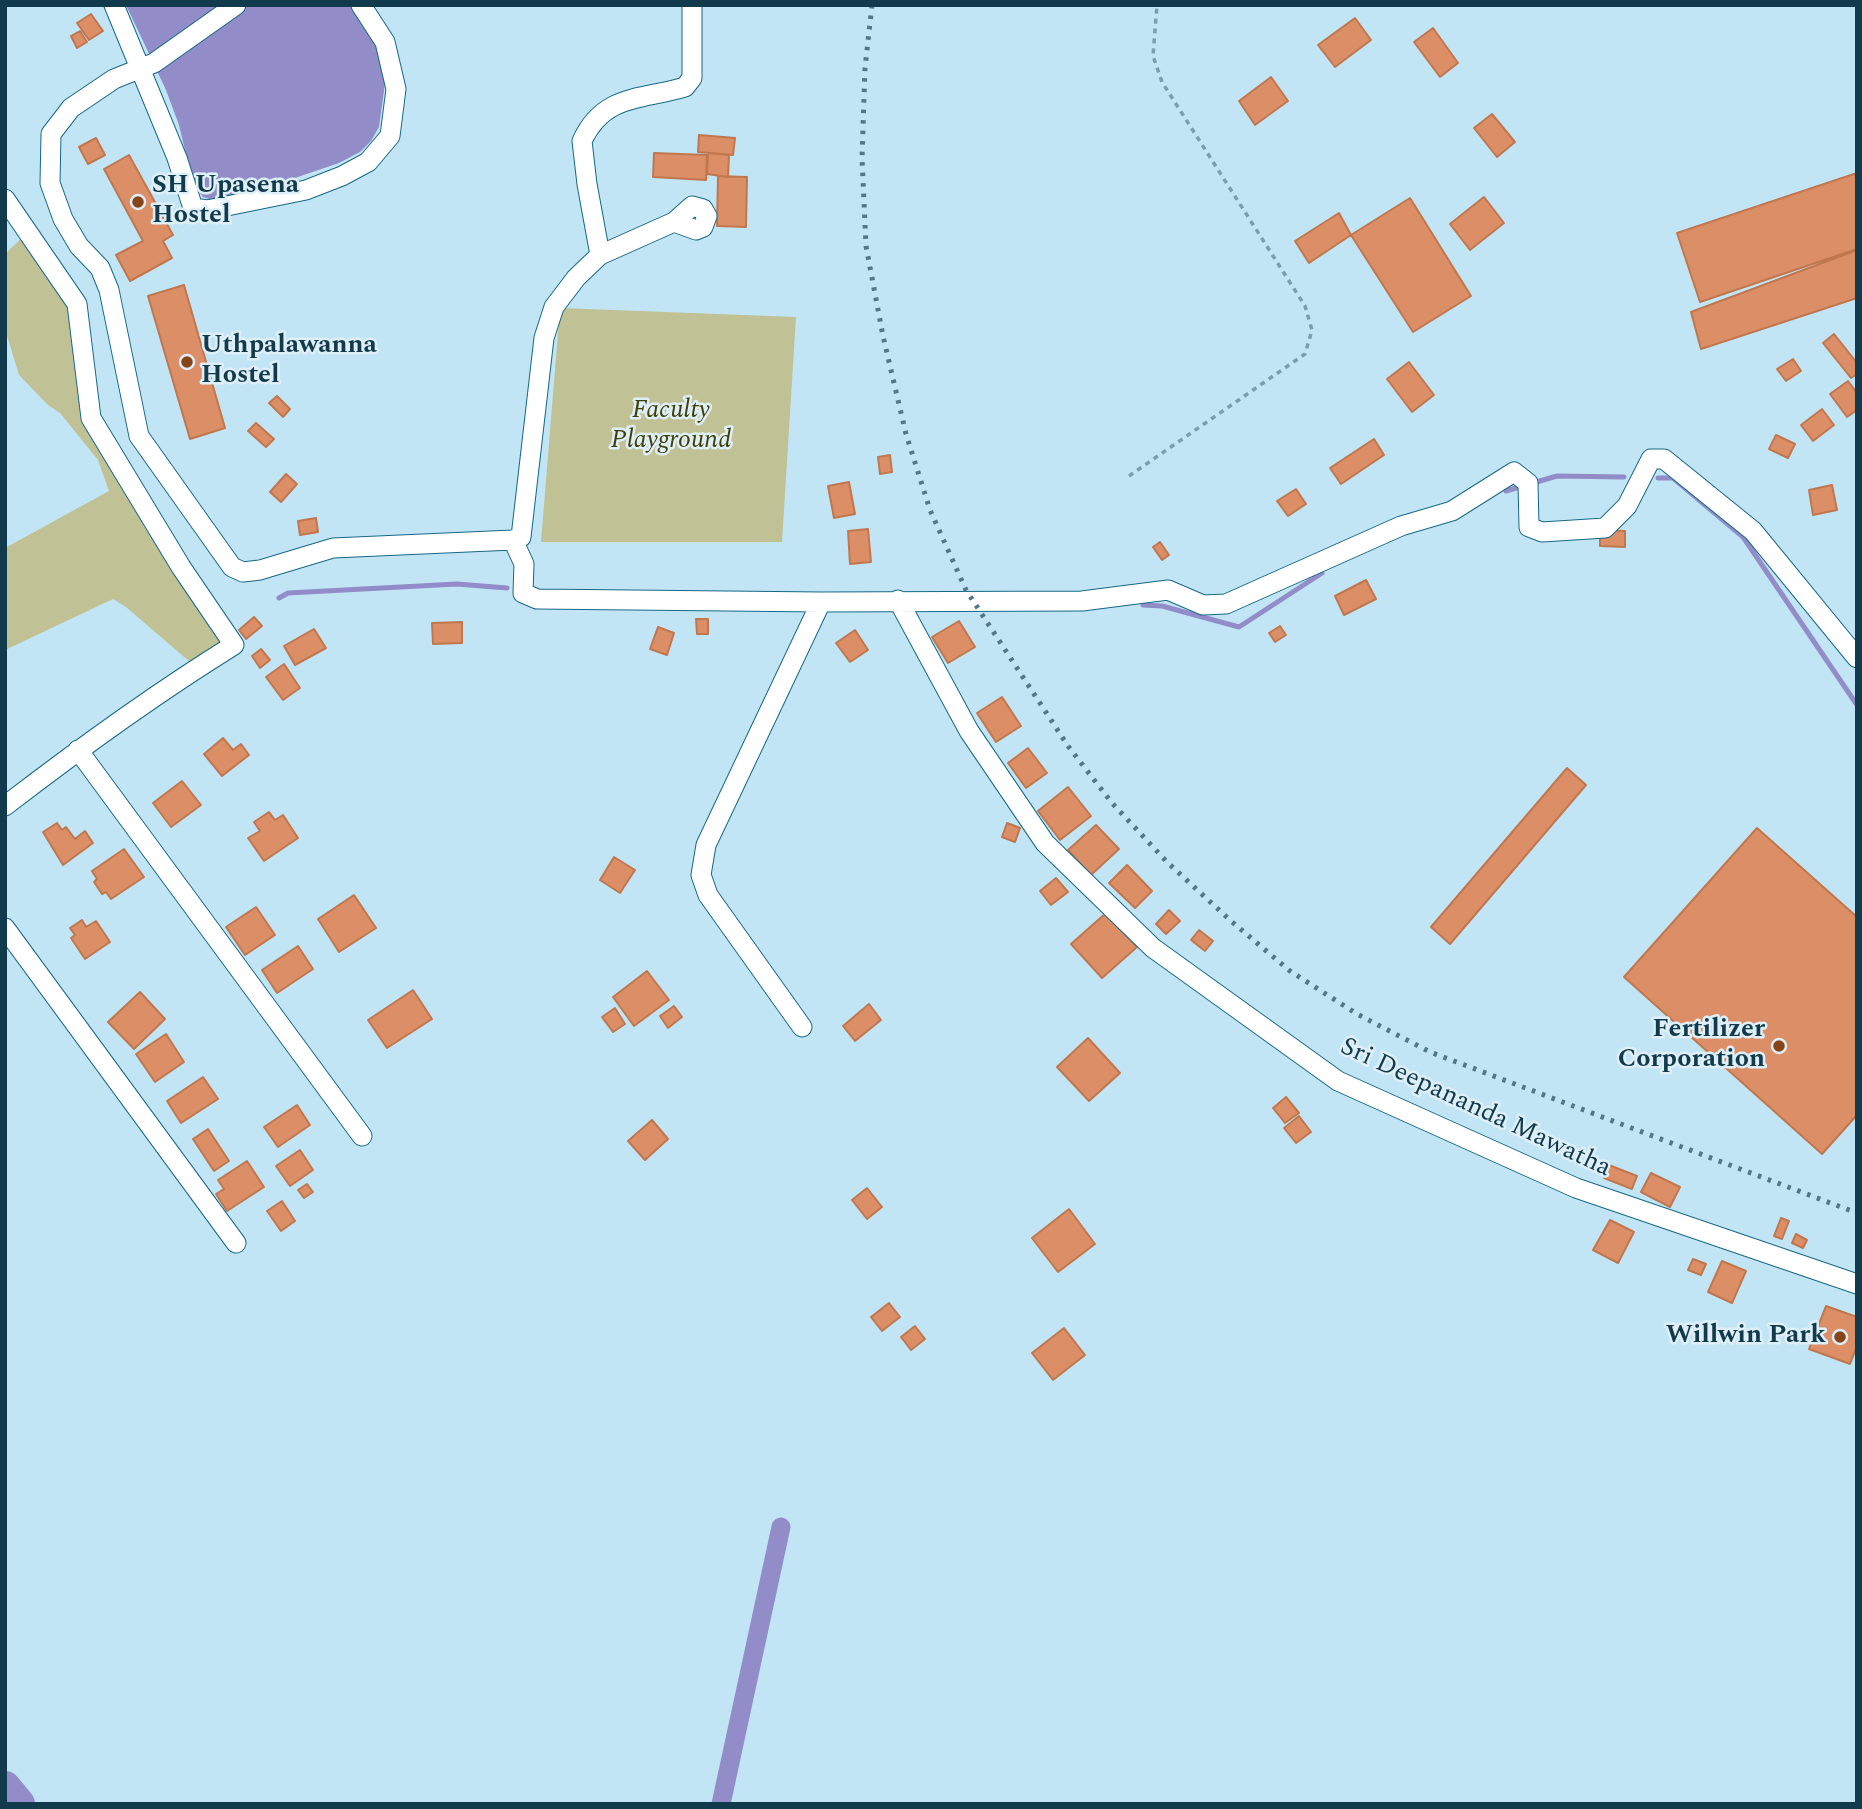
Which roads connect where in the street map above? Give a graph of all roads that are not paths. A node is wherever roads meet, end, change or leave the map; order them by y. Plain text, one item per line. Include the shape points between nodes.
1 (114, 5) edge
2 (236, 5) edge
3 (361, 5) edge
4 (692, 5) edge
5 (139, 68) junction
6 (5, 199) edge
7 (674, 222) dead end
8 (600, 255) junction
9 (513, 540) junction
10 (898, 600) junction
11 (821, 602) junction
12 (1857, 659) edge
13 (78, 750) junction
14 (5, 806) edge
15 (5, 928) edge
16 (802, 1027) dead end
17 (362, 1136) dead end
18 (236, 1243) dead end
19 (1857, 1284) edge

1 - 5 street
2 - 5 street via 154,63
3 - 5 street via 385,42 396,89 390,136 368,162 306,190 207,210 193,208
4 - 8 street via 692,78 685,87 622,100 599,116 582,141
5 - 9 street via 71,108 51,134 50,183 63,219 79,246 100,268 109,290 139,436 232,567 243,572 260,570 333,548
6 - 13 street via 77,304 91,418 234,645
7 - 8 street
8 - 9 street via 554,307 544,338 521,537
9 - 11 street via 524,564 523,593 537,599
10 - 11 street
10 - 12 street via 1082,601 1168,590 1203,605 1226,604 1401,526 1452,510 1514,472 1528,490 1529,527 1542,532 1605,528 1627,506 1651,459 1664,459 1753,531
10 - 19 street, Sri Deepananda Mawatha via 969,731 1045,843 1153,948 1338,1081 1576,1188
11 - 16 street via 706,845 701,875 708,895
13 - 14 street
13 - 17 street
15 - 18 street

